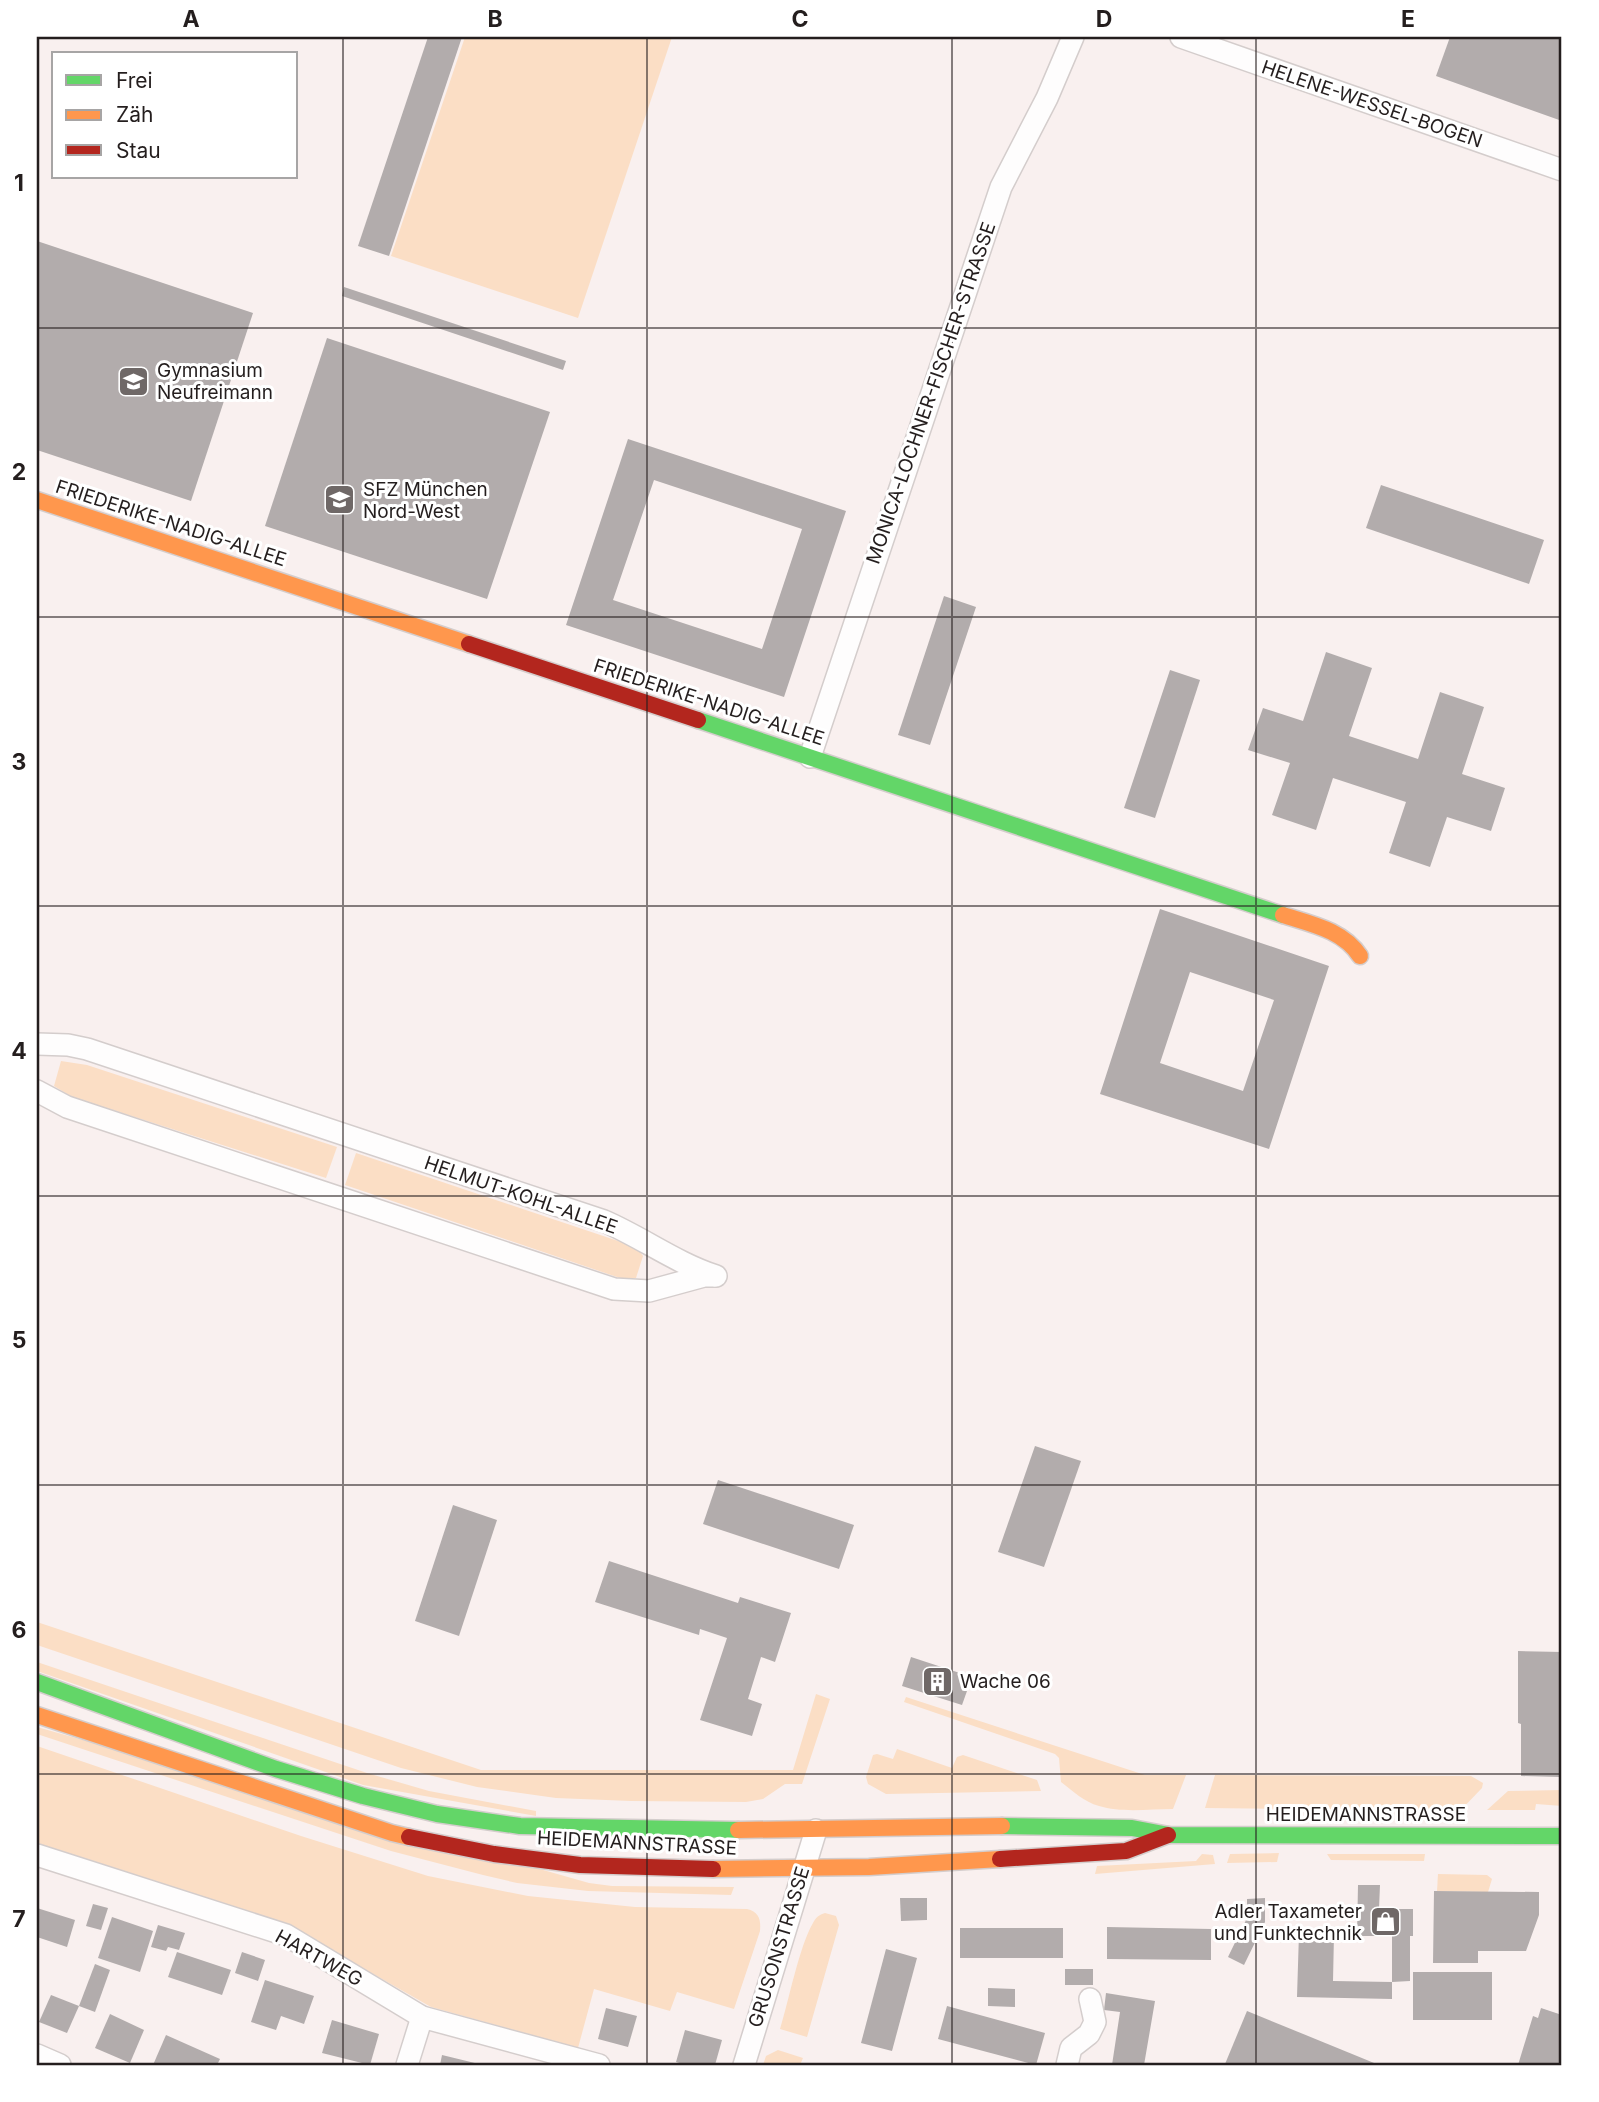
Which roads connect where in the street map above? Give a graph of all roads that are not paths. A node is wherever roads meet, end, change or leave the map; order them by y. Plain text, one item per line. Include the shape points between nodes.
1 (1073, 37) edge
2 (1181, 37) edge
3 (1562, 170) edge
4 (37, 500) edge
5 (810, 757) junction
6 (1360, 956) dead end
7 (37, 1044) edge
8 (37, 1091) edge
9 (37, 1682) edge
10 (37, 1715) edge
11 (816, 1830) junction
12 (1169, 1835) junction
13 (1562, 1836) edge
14 (37, 1855) edge
15 (802, 1869) junction
16 (1090, 1999) dead end
17 (422, 2017) junction
18 (38, 2058) edge
19 (60, 2065) edge
20 (407, 2065) edge
21 (598, 2065) edge
22 (744, 2065) edge
23 (1066, 2065) edge

1 - 5 street, MONICA-LOCHNER-FISCHER-STRASSE via 1001,187
2 - 3 street, HELENE-WESSEL-BOGEN
4 - 5 main road, FRIEDERIKE-NADIG-ALLEE
5 - 6 main road, FRIEDERIKE-NADIG-ALLEE via 1332,931 1353,945
7 - 8 street, HELMUT-KOHL-ALLEE via 87,1049 604,1221 677,1261 716,1276 649,1292 614,1289 67,1107
9 - 11 main road, HEIDEMANNSTRASSE via 276,1769 437,1814 520,1826
10 - 15 main road, HEIDEMANNSTRASSE via 426,1842 580,1865
11 - 12 main road, HEIDEMANNSTRASSE via 1046,1825 1132,1828
11 - 15 street, GRUSONSTRASSE
12 - 13 main road, HEIDEMANNSTRASSE
12 - 15 main road, HEIDEMANNSTRASSE via 1126,1851
14 - 17 street, HARTWEG via 285,1935
15 - 22 street, GRUSONSTRASSE
16 - 23 street via 1095,2022 1089,2034 1071,2048
17 - 20 street
17 - 21 street, HARTWEG
18 - 19 street

